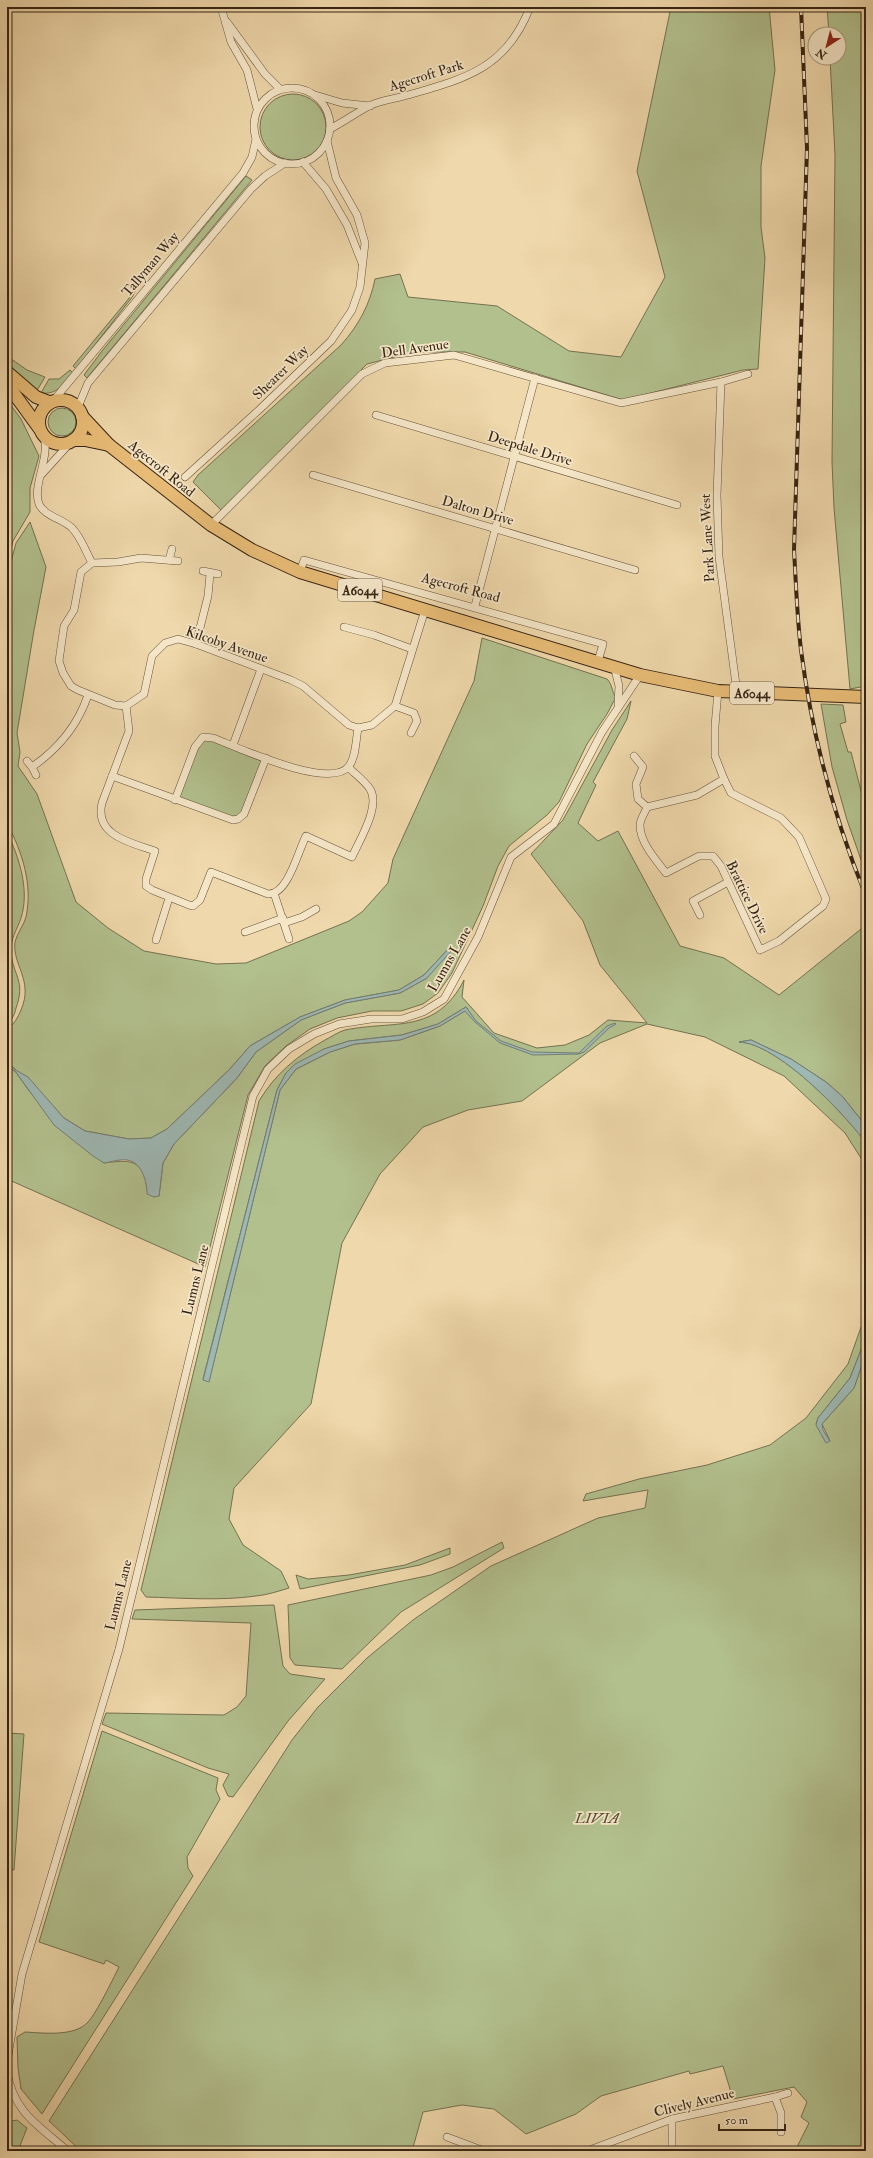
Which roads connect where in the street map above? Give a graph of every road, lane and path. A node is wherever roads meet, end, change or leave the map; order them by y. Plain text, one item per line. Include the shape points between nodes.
1 (221, 7) edge
2 (530, 7) edge
3 (224, 17) junction
4 (280, 89) junction
5 (314, 95) junction
6 (370, 106) junction
7 (257, 109) junction
8 (330, 129) junction
9 (256, 139) junction
10 (327, 141) junction
11 (302, 162) junction
12 (285, 163) junction
13 (363, 265) junction
14 (7, 372) edge
15 (748, 374) dead end
16 (535, 378) junction
17 (721, 382) junction
18 (7, 384) edge
19 (51, 402) junction
20 (80, 412) junction
21 (376, 415) dead end
22 (41, 432) junction
23 (72, 441) junction
24 (109, 445) junction
25 (515, 457) junction
26 (41, 474) junction
27 (313, 475) dead end
28 (185, 477) dead end
29 (677, 505) dead end
30 (211, 525) junction
31 (496, 529) junction
32 (172, 549) dead end
33 (169, 560) junction
34 (178, 561) dead end
35 (92, 563) junction
36 (635, 570) dead end
37 (300, 572) junction
38 (218, 574) dead end
39 (476, 606) junction
40 (425, 610) junction
41 (344, 627) dead end
42 (196, 644) junction
43 (412, 649) junction
44 (598, 661) junction
45 (614, 666) junction
46 (261, 669) junction
47 (640, 674) junction
48 (718, 691) junction
49 (737, 692) junction
50 (88, 695) junction
51 (866, 697) edge
52 (126, 706) junction
53 (395, 706) junction
54 (617, 708) junction
55 (358, 728) junction
56 (411, 733) dead end
57 (233, 745) junction
58 (634, 756) dead end
59 (266, 758) junction
60 (27, 761) dead end
61 (32, 767) junction
62 (348, 767) junction
63 (36, 775) dead end
64 (112, 776) junction
65 (724, 779) junction
66 (175, 800) junction
67 (647, 807) junction
68 (728, 882) junction
69 (274, 893) junction
70 (169, 898) junction
71 (316, 909) dead end
72 (700, 915) dead end
73 (283, 921) junction
74 (245, 932) dead end
75 (289, 939) dead end
76 (156, 940) dead end
77 (7, 2061) edge
78 (7, 2071) edge
79 (788, 2093) dead end
80 (775, 2096) junction
81 (672, 2118) junction
82 (781, 2132) dead end
83 (447, 2137) dead end
84 (68, 2151) edge
85 (484, 2151) edge
86 (588, 2151) edge
87 (672, 2151) edge

1 - 3 street
2 - 6 street, Agecroft Park via 524,22 503,52 471,76
3 - 4 street via 265,74
3 - 7 street via 231,42 247,70
4 - 5 street via 304,89
4 - 7 street via 270,94
5 - 6 street
5 - 8 street via 323,104 329,116
6 - 8 street
7 - 9 street via 254,119
8 - 10 street
9 - 12 street via 267,155
9 - 19 street, Tallyman Way via 252,157 243,173
10 - 11 street via 317,154
10 - 13 street, Shearer Way via 336,178 357,215 366,243
11 - 12 street
11 - 13 street via 326,188 347,225
12 - 20 street, Tallyman Way via 251,189 88,383
13 - 28 street, Shearer Way via 357,298 346,321 335,336
14 - 19 main road via 36,397
15 - 17 street, Dell Avenue
16 - 17 street, Dell Avenue via 621,403
16 - 25 street
16 - 30 street, Dell Avenue via 454,354 385,363 362,374
17 - 49 street, Park Lane West via 718,550
18 - 22 main road
19 - 20 main road via 66,400
19 - 22 main road via 40,413
20 - 23 main road via 81,432
20 - 24 main road, Agecroft Road / A6044
21 - 25 street, Deepdale Drive
22 - 23 main road via 56,444
22 - 26 street via 46,446
23 - 24 main road, Agecroft Road / A6044 via 85,440
23 - 26 street
24 - 30 main road, Agecroft Road / A6044
25 - 29 street, Deepdale Drive
25 - 31 street
26 - 35 street via 38,487 39,504 46,512 72,528
27 - 31 street, Dalton Drive
30 - 37 main road, Agecroft Road / A6044 via 252,550
31 - 36 street, Dalton Drive
31 - 39 street
32 - 33 street
33 - 34 street
33 - 35 street via 141,558
35 - 50 street via 81,572 74,610 64,626 59,661 71,686
37 - 39 street, Agecroft Road via 304,560
37 - 40 main road, Agecroft Road / A6044
38 - 42 street via 206,572 208,596
39 - 44 street, Agecroft Road via 603,644
40 - 43 street
40 - 44 main road, Agecroft Road / A6044
41 - 43 street
42 - 46 street, Kilcoby Avenue
42 - 52 street, Kilcoby Avenue via 178,640 165,642 157,648 152,656 144,694
43 - 53 street
44 - 45 main road, Agecroft Road / A6044
45 - 47 main road, Agecroft Road / A6044
45 - 54 street via 619,686
46 - 55 street, Kilcoby Avenue via 303,686 349,725
46 - 57 street
47 - 48 main road, Agecroft Road / A6044
47 - 54 street, Lumns Lane
48 - 49 main road, Agecroft Road / A6044
48 - 65 street, Brattice Drive via 714,726 715,756
49 - 51 main road, Agecroft Road / A6044
50 - 52 street via 115,705
50 - 61 street via 77,719 57,748
52 - 64 street via 129,731
53 - 55 street via 372,725
53 - 56 street via 414,713 417,721
54 - 77 street, Lumns Lane via 554,824 511,857 478,937 444,999 423,1012 402,1019 371,1019 339,1024 314,1034 289,1049 268,1069 253,1096 119,1649 22,1974
55 - 62 street
57 - 59 street
57 - 66 street via 209,737 200,739
58 - 67 street via 643,767 636,784 638,799
59 - 62 street via 298,770 318,774 338,772
59 - 66 street via 247,808 238,819 224,818
60 - 61 street
61 - 63 street
62 - 69 street via 370,789 374,799 371,814 352,857 306,836 287,881
64 - 66 street
64 - 70 street via 101,807 102,824 121,838 155,852 146,886
65 - 67 street via 697,796
65 - 68 street, Brattice Drive via 731,793 781,818 799,837 826,899 823,906 795,929 779,941 760,950
67 - 68 street, Brattice Drive via 640,825 644,839 666,873 699,856 713,856
68 - 72 street via 693,901
69 - 70 street via 264,893 211,872 197,904 193,906
69 - 73 street
70 - 76 street
71 - 73 street via 302,917
73 - 74 street
73 - 75 street
78 - 84 street via 9,2085 19,2107 28,2118
79 - 80 street, Clively Avenue
80 - 81 street, Clively Avenue
80 - 82 street via 781,2113
81 - 86 street, Clively Avenue
81 - 87 street
83 - 85 street

